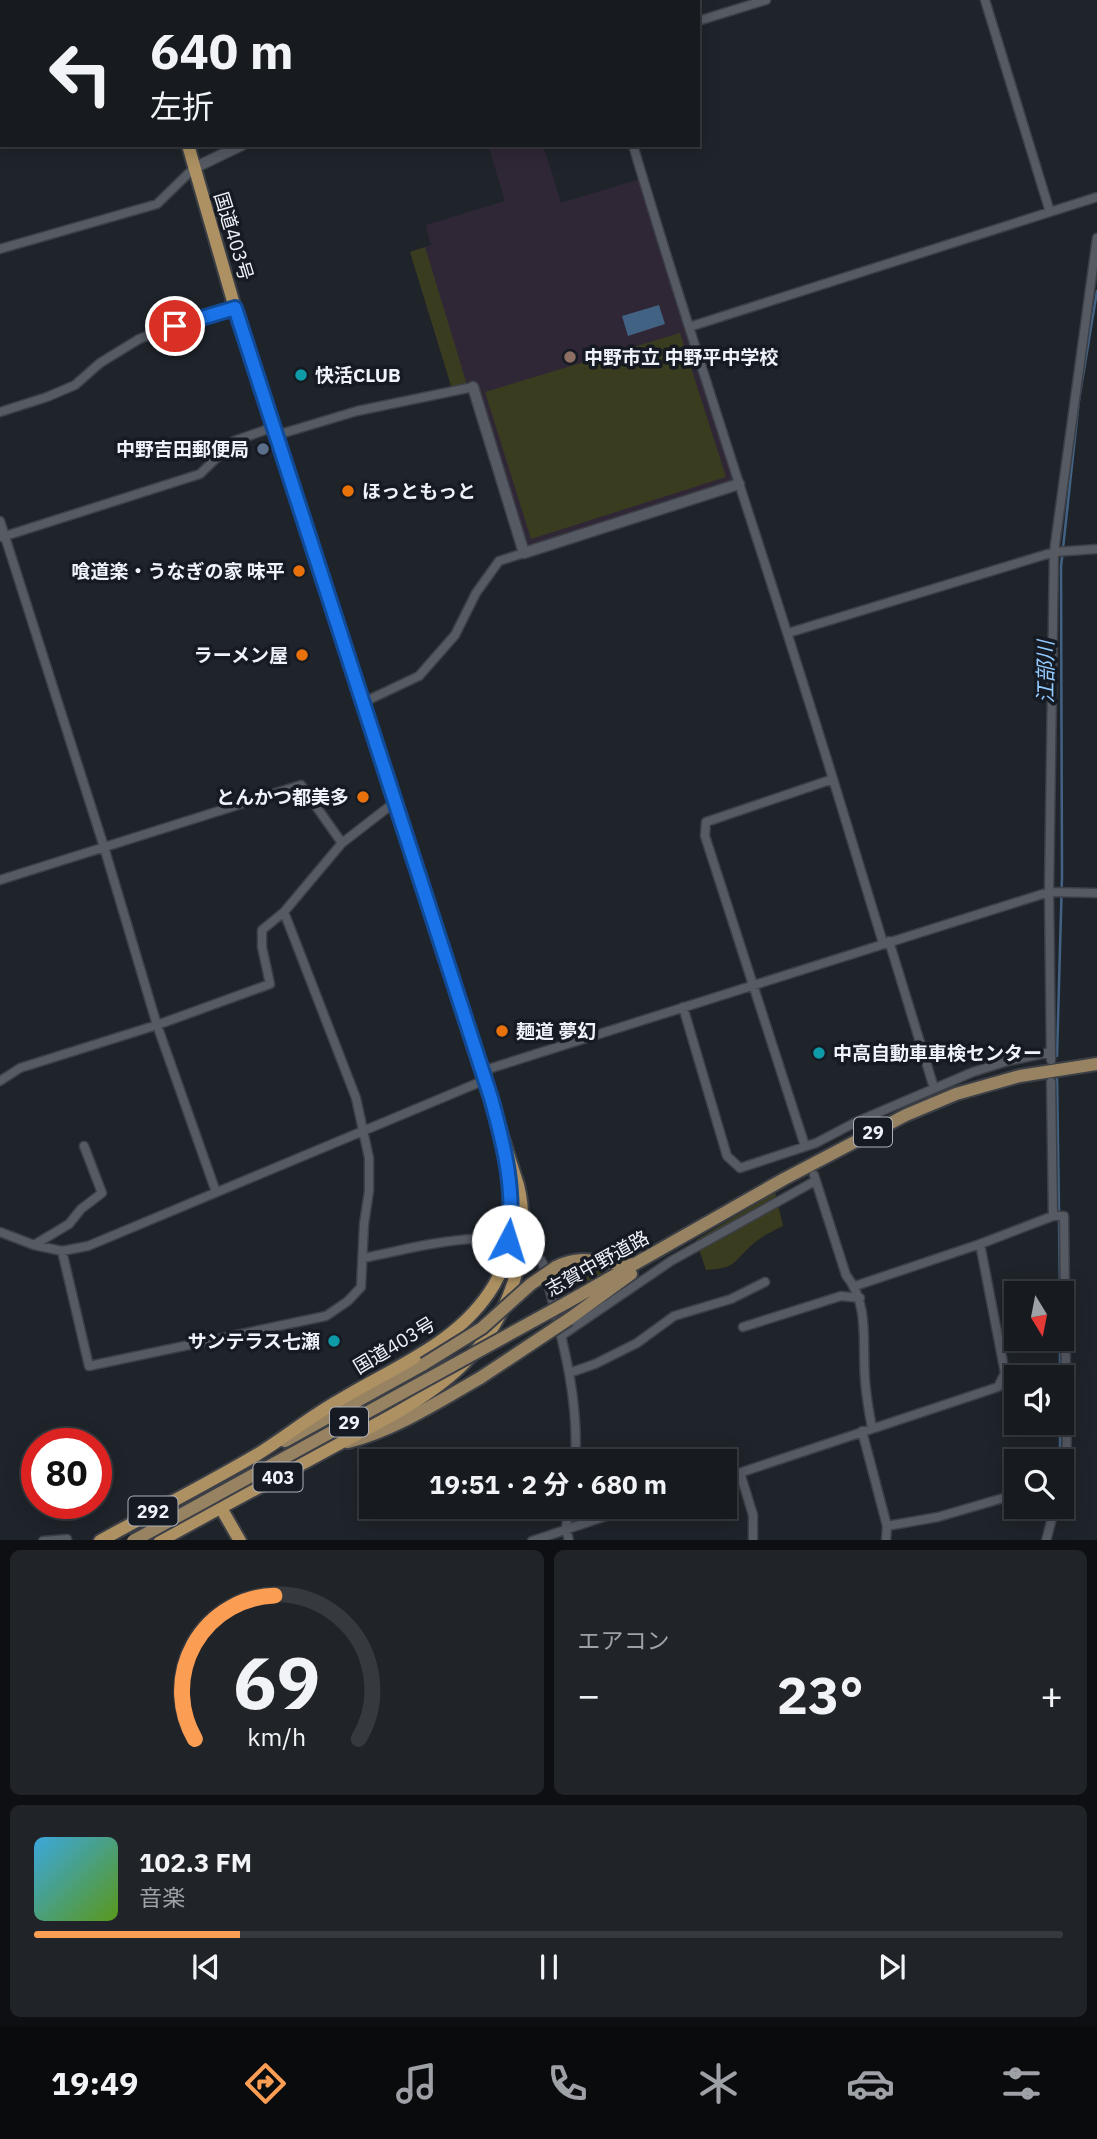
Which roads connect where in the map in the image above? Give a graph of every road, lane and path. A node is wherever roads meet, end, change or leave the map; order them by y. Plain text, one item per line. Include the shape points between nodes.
1 (766, 0) edge
2 (985, 0) edge
3 (700, 20) edge
4 (189, 147) edge
5 (238, 147) edge
6 (634, 147) edge
7 (194, 168) junction
8 (1097, 197) edge
9 (1050, 212) junction
10 (1097, 239) edge
11 (0, 249) edge
12 (235, 308) junction
13 (689, 327) junction
14 (473, 387) joint
15 (0, 412) edge
16 (276, 431) junction
17 (739, 484) junction
18 (0, 522) edge
19 (2, 537) edge
20 (1097, 549) edge
21 (1055, 552) junction
22 (524, 553) junction
23 (788, 633) junction
24 (362, 703) junction
25 (833, 779) junction
26 (395, 802) junction
27 (342, 843) junction
28 (104, 847) junction
29 (0, 880) edge
30 (1049, 892) junction
31 (1097, 893) edge
32 (284, 912) junction
33 (886, 942) junction
34 (754, 986) junction
35 (683, 1007) junction
36 (157, 1025) junction
37 (1097, 1064) edge
38 (484, 1075) junction
39 (0, 1081) edge
40 (1051, 1082) dead end
41 (934, 1088) junction
42 (362, 1130) junction
43 (501, 1137) junction
44 (84, 1146) dead end
45 (805, 1146) junction
46 (216, 1192) junction
47 (1053, 1216) junction
48 (0, 1232) edge
49 (508, 1241) junction
50 (980, 1244) junction
51 (34, 1245) junction
52 (522, 1245) junction
53 (667, 1247) junction
54 (62, 1251) junction
55 (363, 1258) junction
56 (634, 1264) junction
57 (765, 1282) dead end
58 (855, 1286) junction
59 (860, 1298) junction
60 (465, 1321) junction
61 (743, 1327) dead end
62 (489, 1334) junction
63 (561, 1336) junction
64 (569, 1373) junction
65 (872, 1428) junction
66 (862, 1431) junction
67 (335, 1446) junction
68 (576, 1449) edge
69 (1065, 1449) edge
70 (260, 1453) junction
71 (740, 1473) junction
72 (737, 1474) edge
73 (207, 1482) junction
74 (1004, 1498) edge
75 (220, 1507) junction
76 (567, 1519) edge
77 (595, 1519) edge
78 (1052, 1519) edge
79 (887, 1525) junction
80 (566, 1528) junction
81 (102, 1540) edge
82 (135, 1540) edge
83 (162, 1540) edge
84 (239, 1540) edge
85 (535, 1540) edge
86 (569, 1540) edge
87 (753, 1540) edge
88 (886, 1540) edge
89 (1046, 1540) edge

1 - 3 street
2 - 9 street
4 - 7 highway, 国道403号 / 403
5 - 7 street
6 - 13 street
7 - 11 street via 157,204
7 - 12 highway, 国道403号 / 403
8 - 9 street
9 - 13 street
10 - 21 street
12 - 15 street via 139,339 75,385
12 - 16 highway, 国道403号 / 403
13 - 17 street
14 - 16 street
14 - 22 street
16 - 19 street via 234,441 200,474
16 - 24 highway, 国道403号 / 403
17 - 22 street
17 - 23 street
18 - 19 street
19 - 28 street
20 - 21 street
21 - 23 street
21 - 30 street
22 - 24 street via 499,561 476,593 456,635 419,676
23 - 25 street
24 - 26 highway, 国道403号 / 403
25 - 33 street
25 - 34 street via 706,822 705,836
26 - 27 street
26 - 38 highway, 国道403号 / 403
27 - 28 street via 301,785
27 - 32 street
28 - 29 street
28 - 36 street
30 - 31 street
30 - 33 street
30 - 41 street via 1051,1056 1008,1061
32 - 36 street via 262,930 270,984
32 - 42 street via 356,1098
33 - 34 street
33 - 41 street
34 - 35 street
34 - 45 street
35 - 38 street
35 - 45 street via 727,1156 740,1168
36 - 39 street via 20,1068
36 - 46 street
37 - 53 main road, 志賀中野道路 / 29 via 1020,1076 956,1094 906,1115 784,1178
38 - 42 street
38 - 43 highway, 国道403号 / 403
40 - 47 street
41 - 45 street
42 - 46 street
42 - 55 street via 369,1158
43 - 49 highway, 国道403号 / 403 via 511,1207
43 - 52 highway, 国道403号 / 403 via 520,1195
44 - 51 street via 102,1193 69,1224
46 - 54 street via 88,1246
47 - 50 street
47 - 69 street via 1064,1216
48 - 51 street
49 - 52 street
49 - 55 street via 474,1238
49 - 60 highway, 国道403号 / 403 via 497,1279
50 - 58 street
50 - 65 street via 1005,1373 998,1387
51 - 54 street
52 - 62 highway, 国道403号 / 403 via 510,1293
52 - 63 street via 543,1264
53 - 56 main road, 志賀中野道路 / 29
53 - 67 main road, 29, bridge via 480,1378 374,1435
54 - 55 street via 89,1366 326,1316 361,1287
56 - 70 main road, 29, bridge via 591,1259 556,1267 482,1328
56 - 82 main road, 志賀中野道路 / 29, bridge
57 - 64 street via 731,1300 674,1316 637,1343
58 - 59 street
58 - 63 street via 846,1275 814,1178 671,1261
59 - 61 street via 841,1296
59 - 65 street
60 - 62 highway
60 - 70 highway, 国道403号 / 403 via 435,1346 340,1399
62 - 67 highway, 国道403号 / 403 via 443,1383
63 - 64 street
64 - 68 street
65 - 66 street
66 - 71 street
66 - 79 street
67 - 75 highway, 国道403号 / 403
70 - 73 highway, 国道403号 / 403
71 - 72 street
71 - 87 street via 753,1515
73 - 75 highway
73 - 81 highway, 292
74 - 79 street via 938,1517
75 - 83 highway, 292
75 - 84 highway
76 - 80 street
77 - 80 street
78 - 89 street
79 - 88 street
80 - 85 street
80 - 86 street

